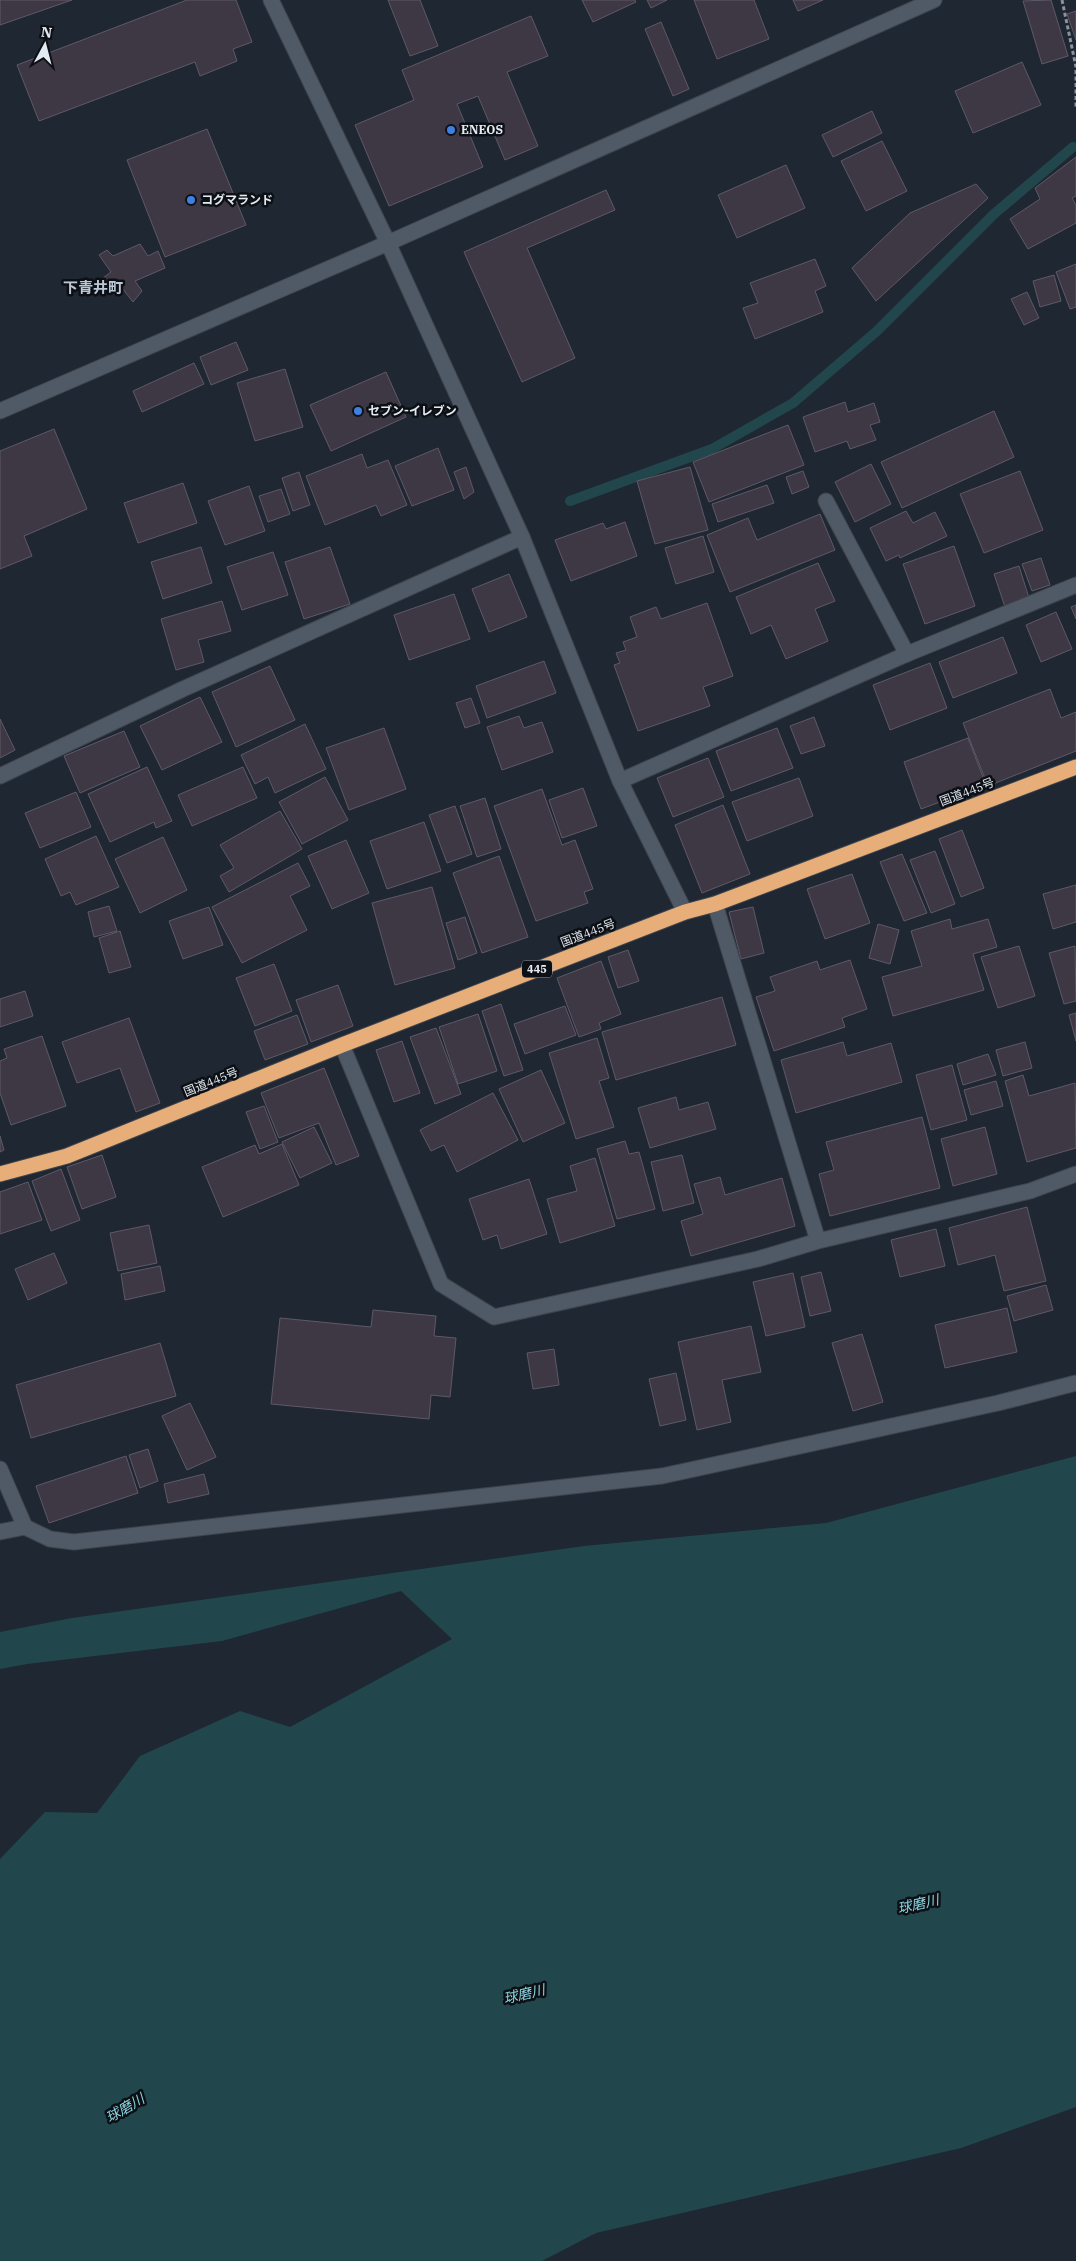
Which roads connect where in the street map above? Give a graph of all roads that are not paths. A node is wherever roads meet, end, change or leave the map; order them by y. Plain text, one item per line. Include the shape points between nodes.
1 (271, 0) edge
2 (934, 0) edge
3 (388, 243) junction
4 (0, 411) edge
5 (826, 501) dead end
6 (522, 537) junction
7 (1076, 585) edge
8 (907, 654) junction
9 (1076, 767) edge
10 (0, 776) edge
11 (620, 781) junction
12 (715, 904) junction
13 (685, 912) junction
14 (342, 1045) junction
15 (0, 1174) edge
16 (1076, 1174) edge
17 (818, 1241) junction
18 (1076, 1383) edge
19 (0, 1469) edge
20 (26, 1527) junction
21 (0, 1532) edge

1 - 3 street
2 - 3 street
3 - 4 street
3 - 6 street
5 - 8 street
6 - 10 street via 183,689
6 - 11 street
7 - 8 street
8 - 11 street
9 - 12 highway, 国道445号 / 445
11 - 13 street
12 - 13 highway, 国道445号 / 445
12 - 17 street
13 - 14 highway, 国道445号 / 445
14 - 15 highway, 国道445号 / 445 via 67,1156
14 - 17 street via 441,1284 494,1317 758,1259
16 - 17 street via 1030,1190
18 - 20 street via 662,1476 74,1542 50,1539
19 - 20 street
20 - 21 street

